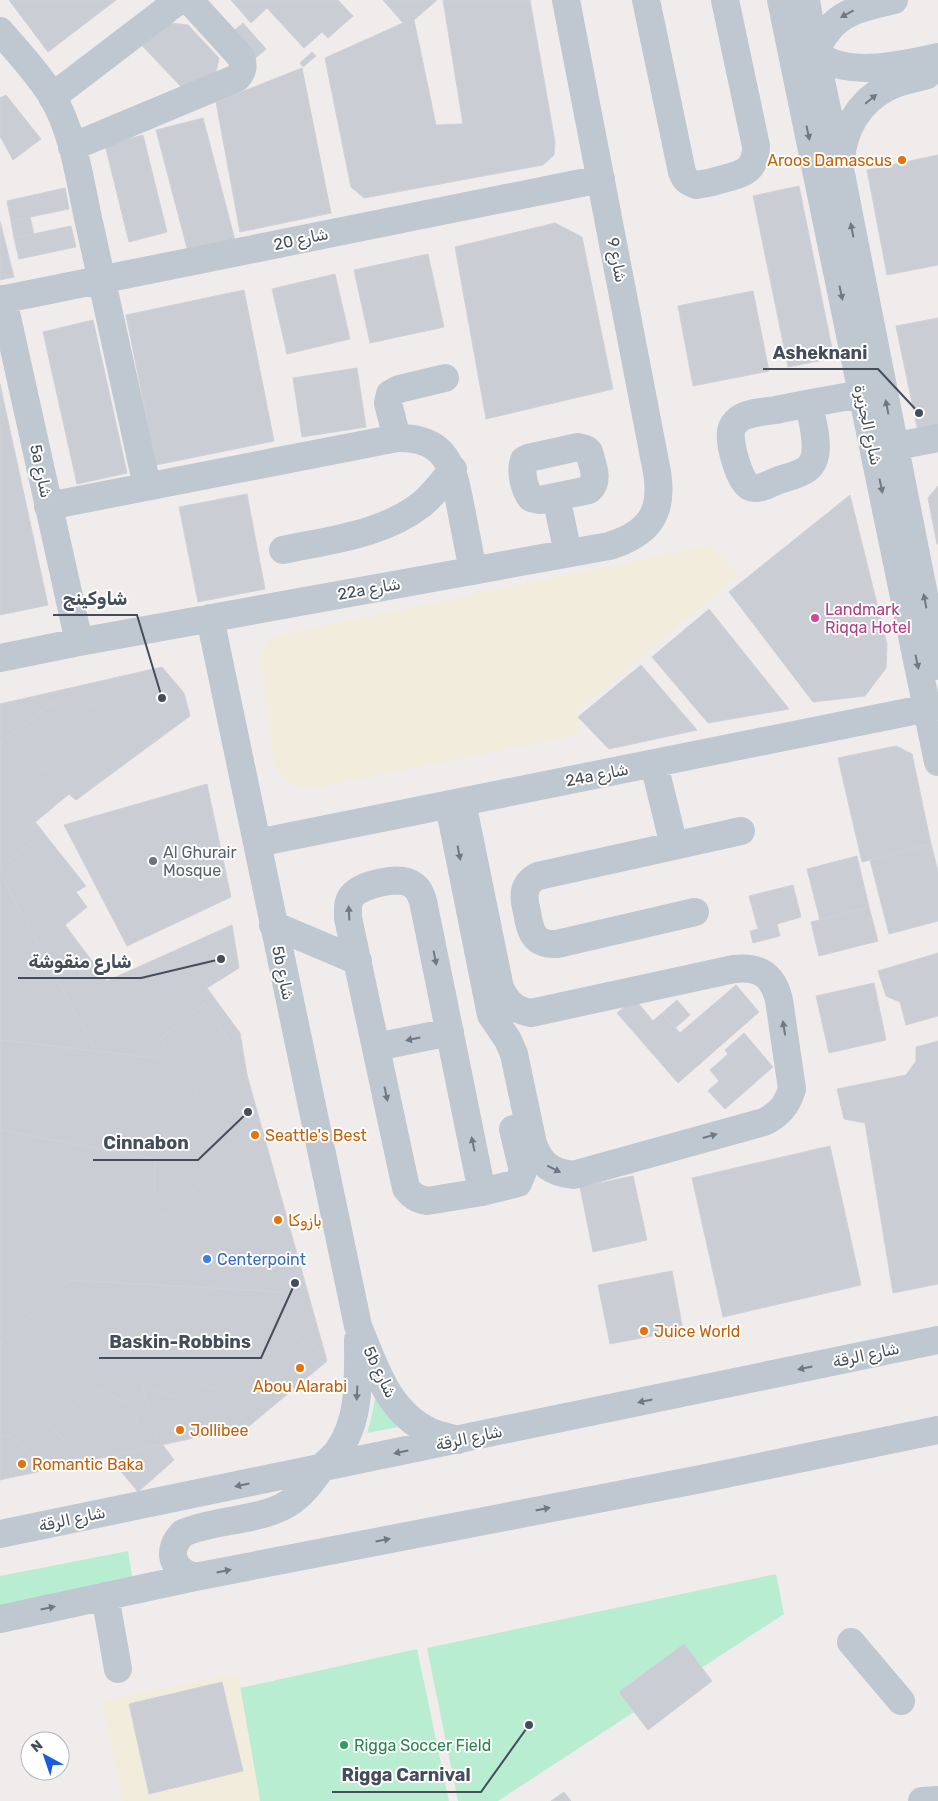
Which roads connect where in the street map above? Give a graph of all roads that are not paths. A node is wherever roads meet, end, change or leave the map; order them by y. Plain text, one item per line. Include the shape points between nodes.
1 (179, 0) edge
2 (189, 0) edge
3 (566, 0) edge
4 (646, 0) edge
5 (725, 0) edge
6 (781, 0) edge
7 (793, 0) edge
8 (806, 0) edge
9 (894, 0) edge
10 (0, 31) edge
11 (815, 53) junction
12 (938, 57) edge
13 (938, 73) edge
14 (800, 93) junction
15 (52, 97) junction
16 (72, 147) junction
17 (841, 174) junction
18 (601, 179) junction
19 (102, 279) junction
20 (1, 299) edge
21 (445, 378) dead end
22 (862, 394) junction
23 (809, 404) dead end
24 (397, 438) junction
25 (938, 438) edge
26 (884, 448) junction
27 (453, 469) junction
28 (147, 486) junction
29 (556, 497) dead end
30 (48, 506) junction
31 (652, 520) joint
32 (283, 550) dead end
33 (568, 553) junction
34 (473, 571) junction
35 (210, 618) junction
36 (78, 642) junction
37 (0, 658) edge
38 (938, 666) edge
39 (932, 707) edge
40 (938, 762) edge
41 (654, 764) junction
42 (456, 804) junction
43 (740, 831) dead end
44 (257, 844) junction
45 (674, 846) junction
46 (695, 912) dead end
47 (273, 925) junction
48 (358, 961) junction
49 (491, 1015) junction
50 (450, 1032) junction
51 (376, 1047) junction
52 (482, 1192) junction
53 (358, 1326) junction
54 (938, 1340) edge
55 (938, 1430) edge
56 (458, 1440) junction
57 (320, 1468) junction
58 (0, 1534) edge
59 (195, 1576) junction
60 (105, 1596) junction
61 (0, 1619) edge
62 (851, 1642) dead end
63 (118, 1669) dead end
64 (901, 1701) dead end
65 (938, 1800) edge
66 (922, 1801) edge

1 - 15 street
2 - 16 street via 241,57 242,72 238,78
3 - 18 street, شارع 9
4 - 5 street via 682,172 689,183 696,185 739,176 753,164 756,156
6 - 14 street, شارع الجزيرة
7 - 11 street via 803,36
8 - 11 street, شارع الجزيرة
9 -> 11 street via 846,14 827,30
10 - 15 street
11 - 12 street via 841,64 871,68
11 - 14 street
11 - 17 street, شارع الجزيرة
17 -> 13 street via 842,148 850,123 865,103 886,87
14 -> 22 street, شارع الجزيرة
15 - 16 street
16 - 19 street
26 -> 17 street, شارع الجزيرة
18 - 19 street, شارع 20
18 - 31 street, شارع 9 via 660,488
19 - 20 street, شارع 20
19 - 28 street
20 - 30 street, 5a شارع
21 - 24 street via 399,388 390,394 388,403
22 - 23 street
22 - 26 street, شارع الجزيرة
24 - 27 street via 428,443
24 - 28 street
25 - 26 street
38 -> 26 street, شارع الجزيرة
26 -> 39 street, شارع الجزيرة
27 - 32 street via 439,488 403,517 382,527
27 - 34 street
28 - 30 street
29 - 33 street
30 - 36 street, 5a شارع
31 - 33 street, 22a شارع via 625,541
33 - 34 street, 22a شارع
34 - 35 street, 22a شارع
35 - 36 street, 22a شارع
35 - 44 street, 5b شارع
36 - 37 street, 22a شارع
39 - 40 street, شارع الجزيرة
39 - 41 street, 24a شارع
41 - 42 street, 24a شارع
41 - 45 street
42 - 44 street, 24a شارع
42 -> 49 street
49 -> 42 street via 514,1054 537,1154 556,1172 573,1175 764,1122 783,1109 790,1094 791,1077 776,988 759,971 734,969 531,1013 512,1006 500,988
43 - 45 street
44 - 47 street, 5b شارع
45 - 46 street via 532,879 524,891 530,929 541,942 557,944
47 - 48 street
47 - 53 street, 5b شارع
48 -> 50 street via 348,918 347,907 351,897 359,889 392,881 403,880 412,884 424,901
48 - 51 street
49 - 52 street via 497,1057 523,1171 521,1179 514,1185
50 -> 51 street
52 -> 50 street
51 -> 52 street via 406,1188 411,1195 427,1201
53 - 56 street, 5b شارع via 390,1398 408,1418 431,1432
53 -> 57 street, 5b شارع via 357,1404 350,1429 338,1451
54 -> 56 street, شارع الرقة
59 -> 55 street
56 -> 57 street, شارع الرقة
57 -> 58 street, شارع الرقة
57 - 59 street, 5b شارع via 310,1485 282,1507 183,1533 176,1540 173,1559 185,1574
59 - 60 street
61 -> 60 street
60 - 63 street
62 - 64 street
65 - 66 street

